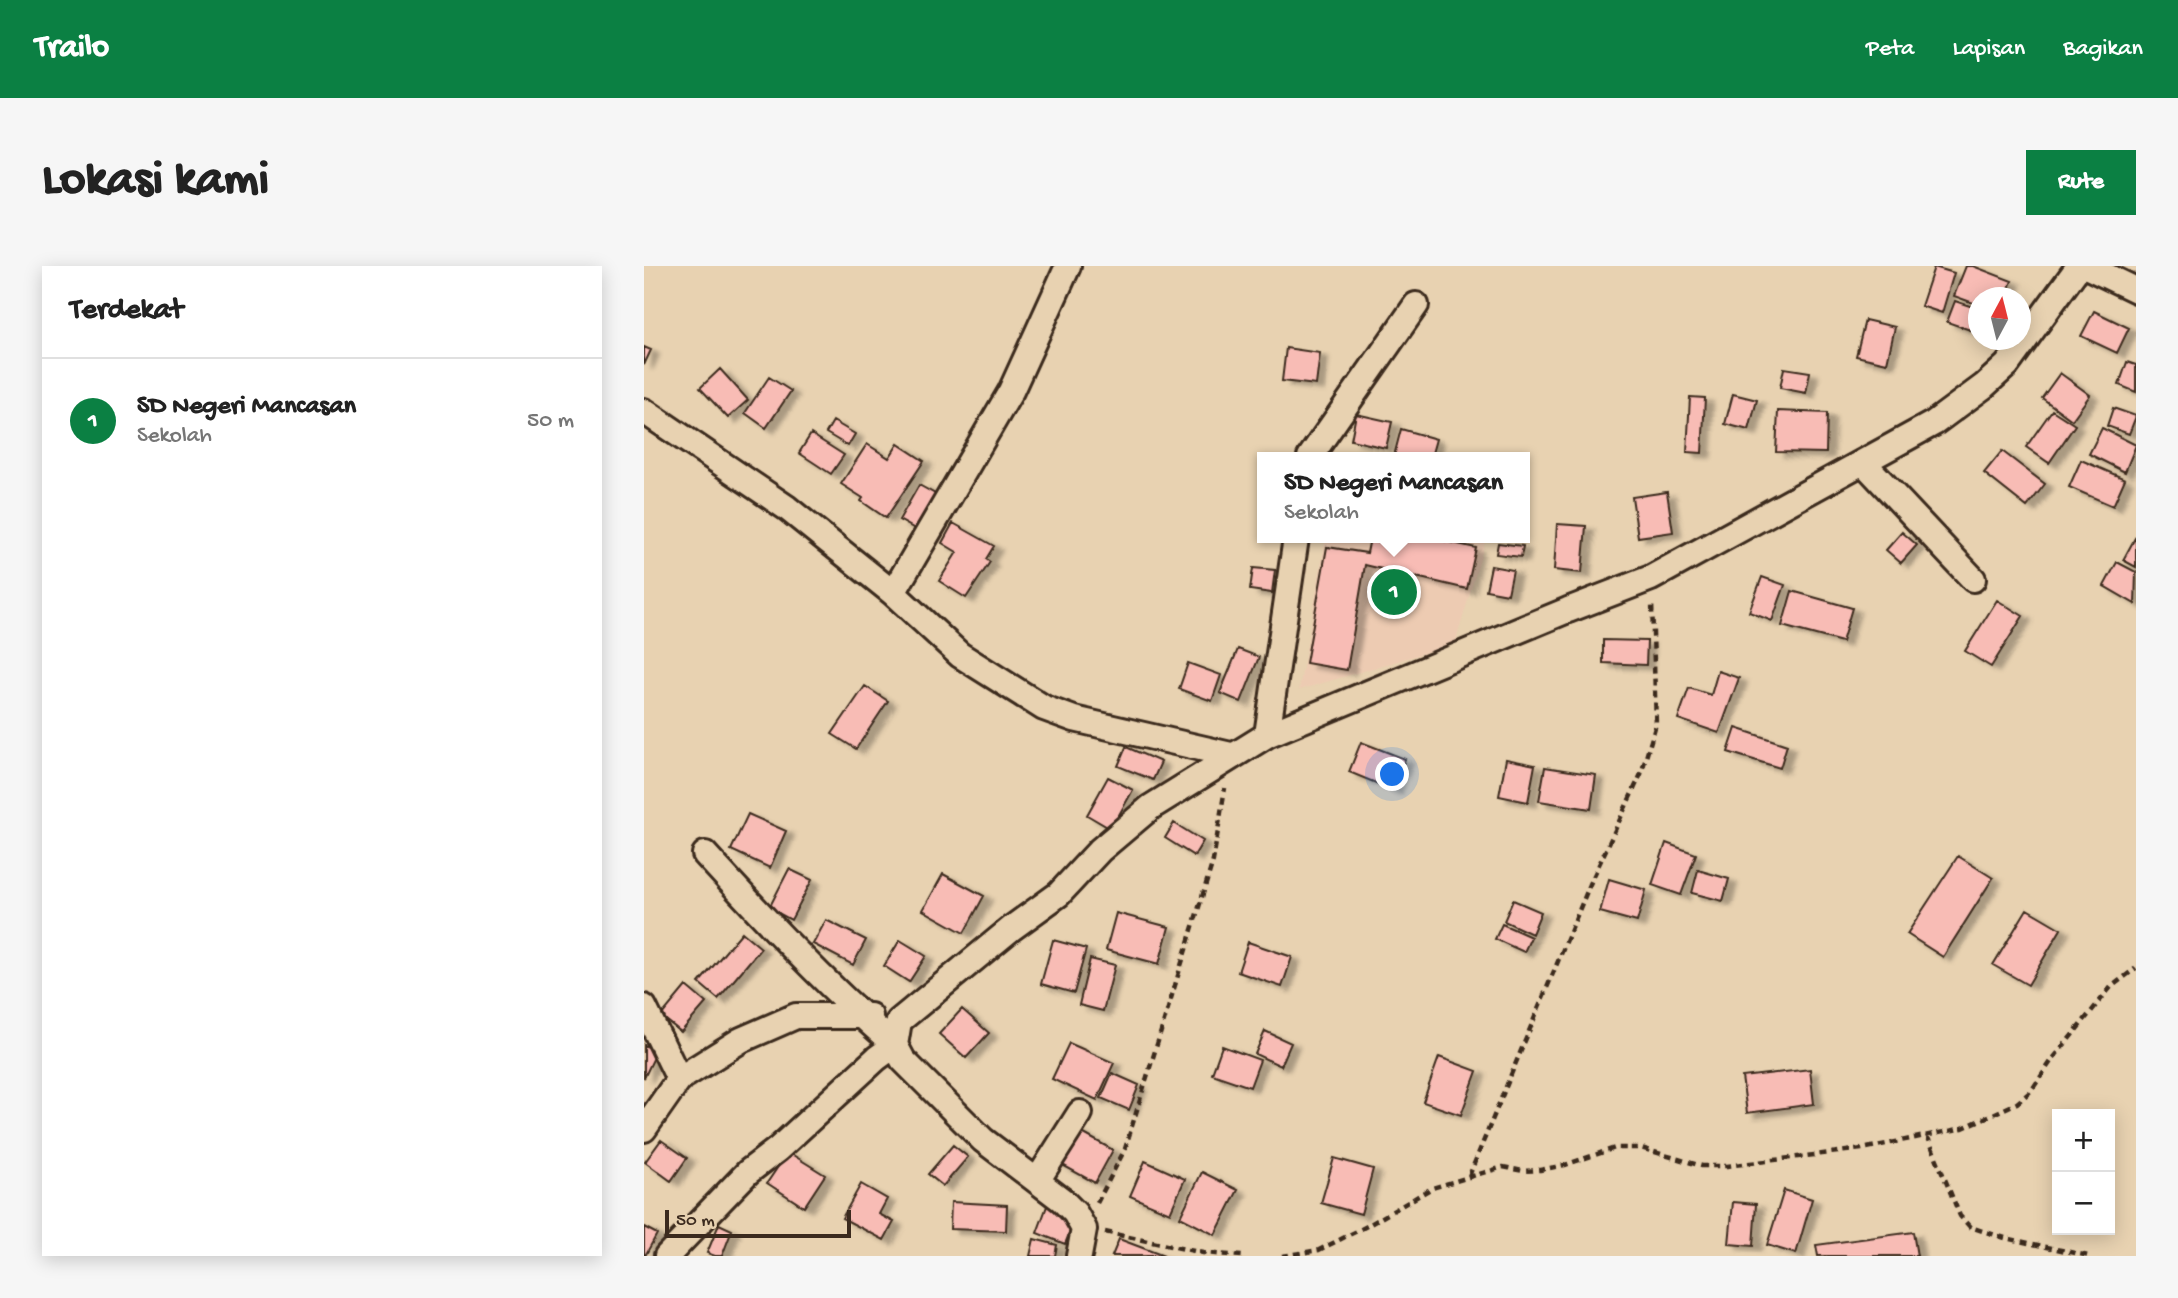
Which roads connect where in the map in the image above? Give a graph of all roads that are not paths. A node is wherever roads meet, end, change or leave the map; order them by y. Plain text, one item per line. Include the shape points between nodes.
1 (1068, 266) edge
2 (2078, 266) edge
3 (2086, 266) edge
4 (2136, 290) edge
5 (1416, 305) dead end
6 (644, 411) edge
7 (1313, 452) edge
8 (1863, 462) junction
9 (1295, 543) edge
10 (1973, 579) dead end
11 (893, 593) junction
12 (1267, 735) junction
13 (1231, 755) junction
14 (705, 854) dead end
15 (644, 1007) edge
16 (909, 1012) junction
17 (862, 1016) junction
18 (895, 1045) junction
19 (679, 1079) junction
20 (1080, 1113) dead end
21 (644, 1129) edge
22 (1037, 1181) junction
23 (667, 1256) edge
24 (1079, 1256) edge

1 - 11 street via 1011,391
2 - 8 street via 2007,365 1984,386 1934,423
3 - 4 street
5 - 7 street
6 - 11 street via 787,508
8 - 10 street
8 - 12 street via 1651,578
9 - 12 street
11 - 13 street via 960,655 1044,709
12 - 13 street
13 - 16 street via 1151,807 1100,850 1059,894
14 - 17 street
15 - 19 street
16 - 17 street
16 - 18 street via 900,1021
17 - 18 street
17 - 19 street via 796,1016 741,1040
18 - 22 street via 903,1060 954,1113
18 - 23 street via 748,1172
19 - 21 street
20 - 22 street
22 - 24 street via 1075,1213 1084,1229

